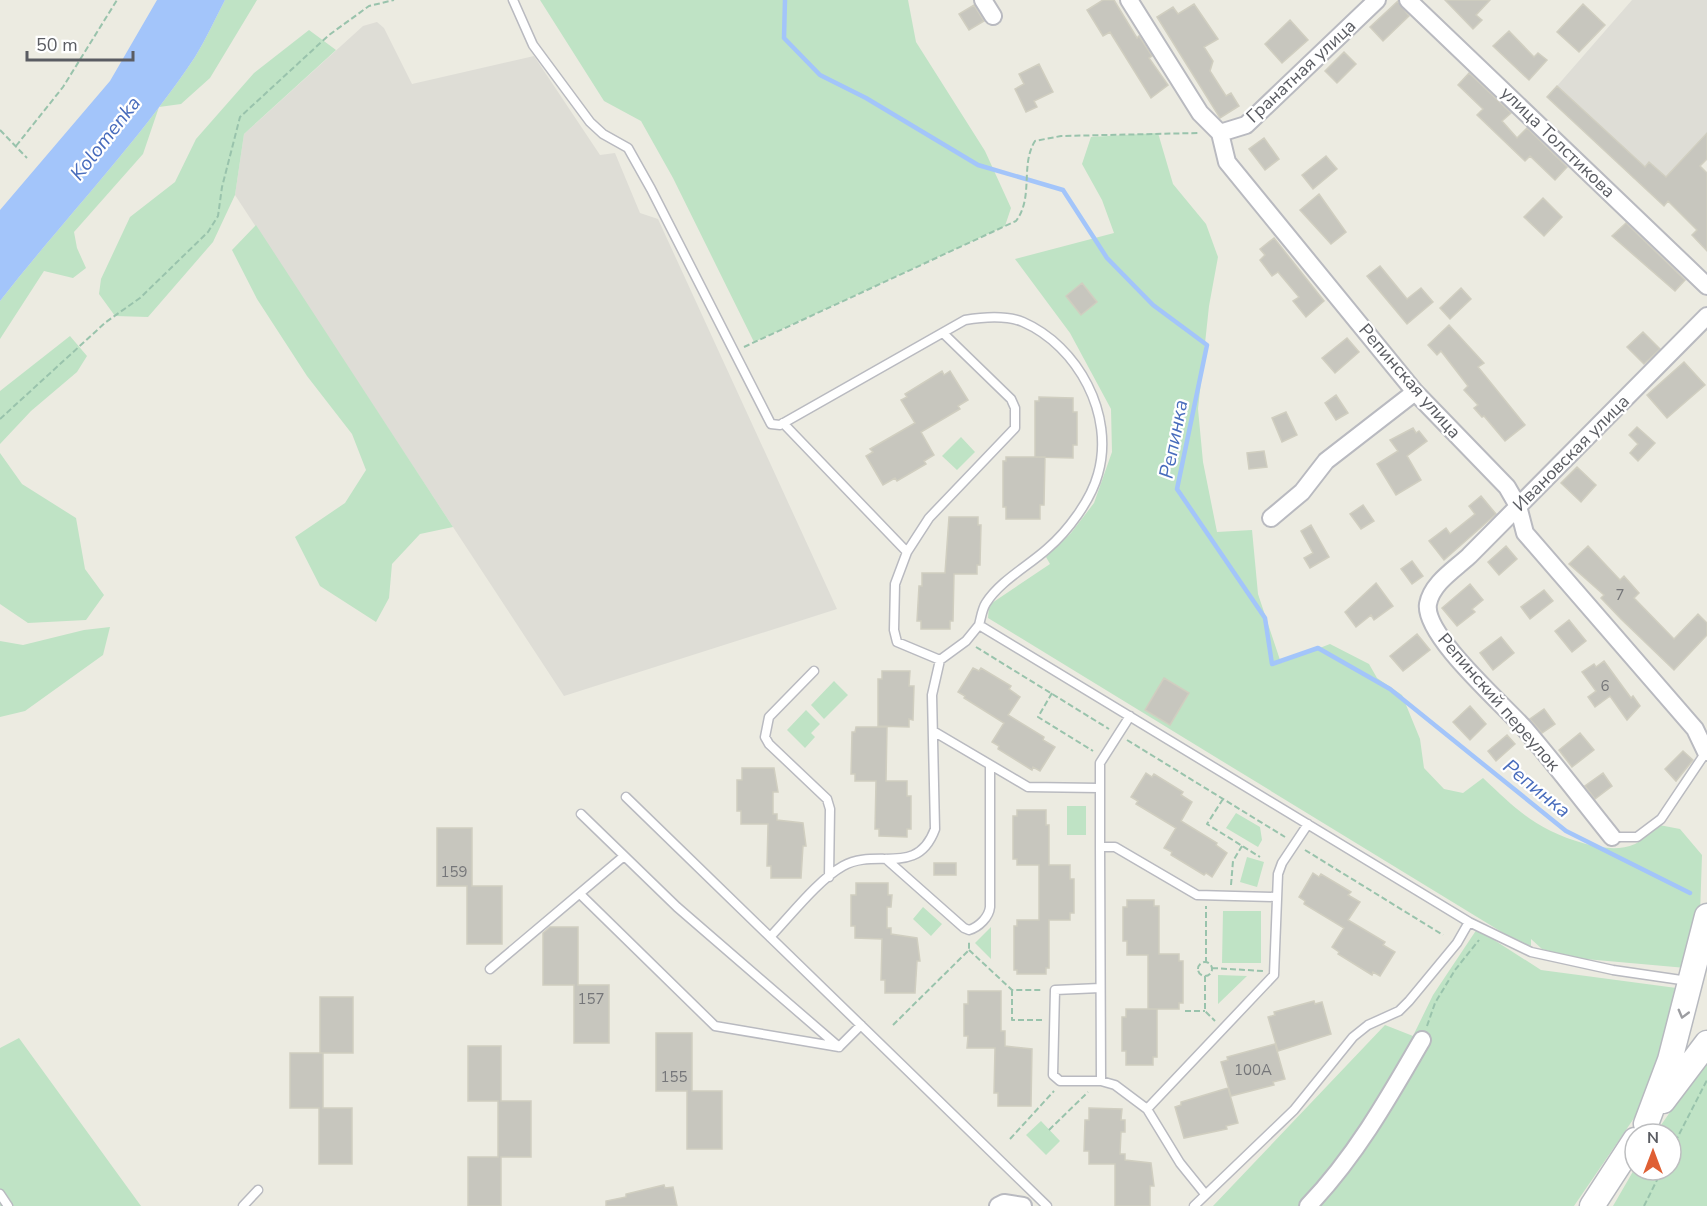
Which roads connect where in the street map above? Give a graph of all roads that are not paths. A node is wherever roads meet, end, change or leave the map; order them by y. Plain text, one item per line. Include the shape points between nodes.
1 (513, 0) edge
2 (983, 0) edge
3 (1129, 0) edge
4 (1377, 0) edge
5 (1408, 0) edge
6 (993, 16) dead end
7 (1220, 133) junction
8 (1707, 285) edge
9 (1707, 316) edge
10 (943, 333) junction
11 (1415, 392) junction
12 (783, 423) junction
13 (1518, 506) junction
14 (1271, 518) dead end
15 (907, 552) junction
16 (1434, 587) joint
17 (979, 625) junction
18 (940, 660) junction
19 (814, 671) dead end
20 (1130, 716) junction
21 (933, 731) junction
22 (1706, 752) edge
23 (990, 766) junction
24 (1099, 788) junction
25 (626, 797) dead end
26 (581, 814) dead end
27 (1308, 824) junction
28 (1611, 837) joint
29 (1100, 847) junction
30 (624, 856) junction
31 (886, 859) junction
32 (829, 877) junction
33 (580, 894) junction
34 (1275, 897) junction
35 (1707, 916) edge
36 (1469, 922) junction
37 (770, 937) junction
38 (490, 969) dead end
39 (1692, 981) junction
40 (1100, 988) junction
41 (861, 1025) junction
42 (1422, 1040) road end
43 (1707, 1043) edge
44 (839, 1047) junction
45 (1101, 1081) junction
46 (1147, 1109) junction
47 (1645, 1122) edge
48 (1648, 1122) edge
49 (1623, 1159) edge
50 (258, 1190) dead end
51 (0, 1194) edge
52 (1205, 1194) junction
53 (8, 1206) edge
54 (243, 1206) edge
55 (998, 1206) edge
56 (1023, 1206) edge
57 (1047, 1206) edge
58 (1194, 1206) edge
59 (1308, 1206) edge
60 (1592, 1206) edge

1 - 12 lane via 533,45 590,122 628,148 768,420 775,426
2 - 6 street
3 - 7 street via 1200,113
4 - 7 street, Гранатная улица via 1246,124
5 - 8 street, улица Толстикова
7 - 11 street, Репинская улица via 1227,162
9 - 13 street, Ивановская улица
10 - 12 lane
10 - 15 lane via 1011,399 1015,408 1014,428 929,518
10 - 17 lane via 965,320 988,316 1022,322 1056,342 1081,373 1097,408 1102,440 1098,474 1078,514 1050,547 1004,583 985,604
11 - 13 street, Репинская улица via 1507,487
11 - 14 street via 1326,461 1302,492
12 - 15 lane
13 - 16 street, Ивановская улица
13 - 22 street, Репинская улица via 1525,533 1695,729
15 - 18 lane via 895,584 894,636 903,645
16 - 28 street, Репинский переулок via 1428,606 1432,624 1460,662 1524,728
17 - 18 lane via 966,641
17 - 20 lane
18 - 21 lane via 932,695
19 - 32 lane via 769,717 765,737 827,799
20 - 24 lane via 1103,758
20 - 27 lane
21 - 23 lane
21 - 31 lane via 933,836 918,853 904,859
22 - 28 lane via 1662,819 1636,837
23 - 24 lane via 1028,787
23 - 31 lane via 990,907 987,917 975,928 969,930
24 - 29 lane
25 - 37 lane
26 - 30 lane
27 - 34 lane via 1282,863
27 - 36 lane
29 - 34 lane via 1115,847 1191,893
29 - 40 lane
30 - 33 lane
30 - 44 lane
31 - 32 lane via 845,865
32 - 37 lane
33 - 38 lane
33 - 44 lane via 715,1026
34 - 46 lane via 1274,975
35 - 39 main road
36 - 39 lane via 1530,952 1613,970
36 - 52 lane via 1457,943 1399,1011 1368,1025 1353,1037 1294,1110
37 - 41 lane
39 -> 47 main road via 1670,1060
40 - 45 lane
40 - 45 lane via 1055,990 1053,1076
41 - 44 lane
41 - 57 lane
42 - 59 street via 1358,1146
43 - 48 main road
45 - 46 lane via 1115,1085
46 - 52 lane via 1180,1163
49 - 60 main road
50 - 54 lane
51 - 53 lane
52 - 58 lane
55 - 56 street

